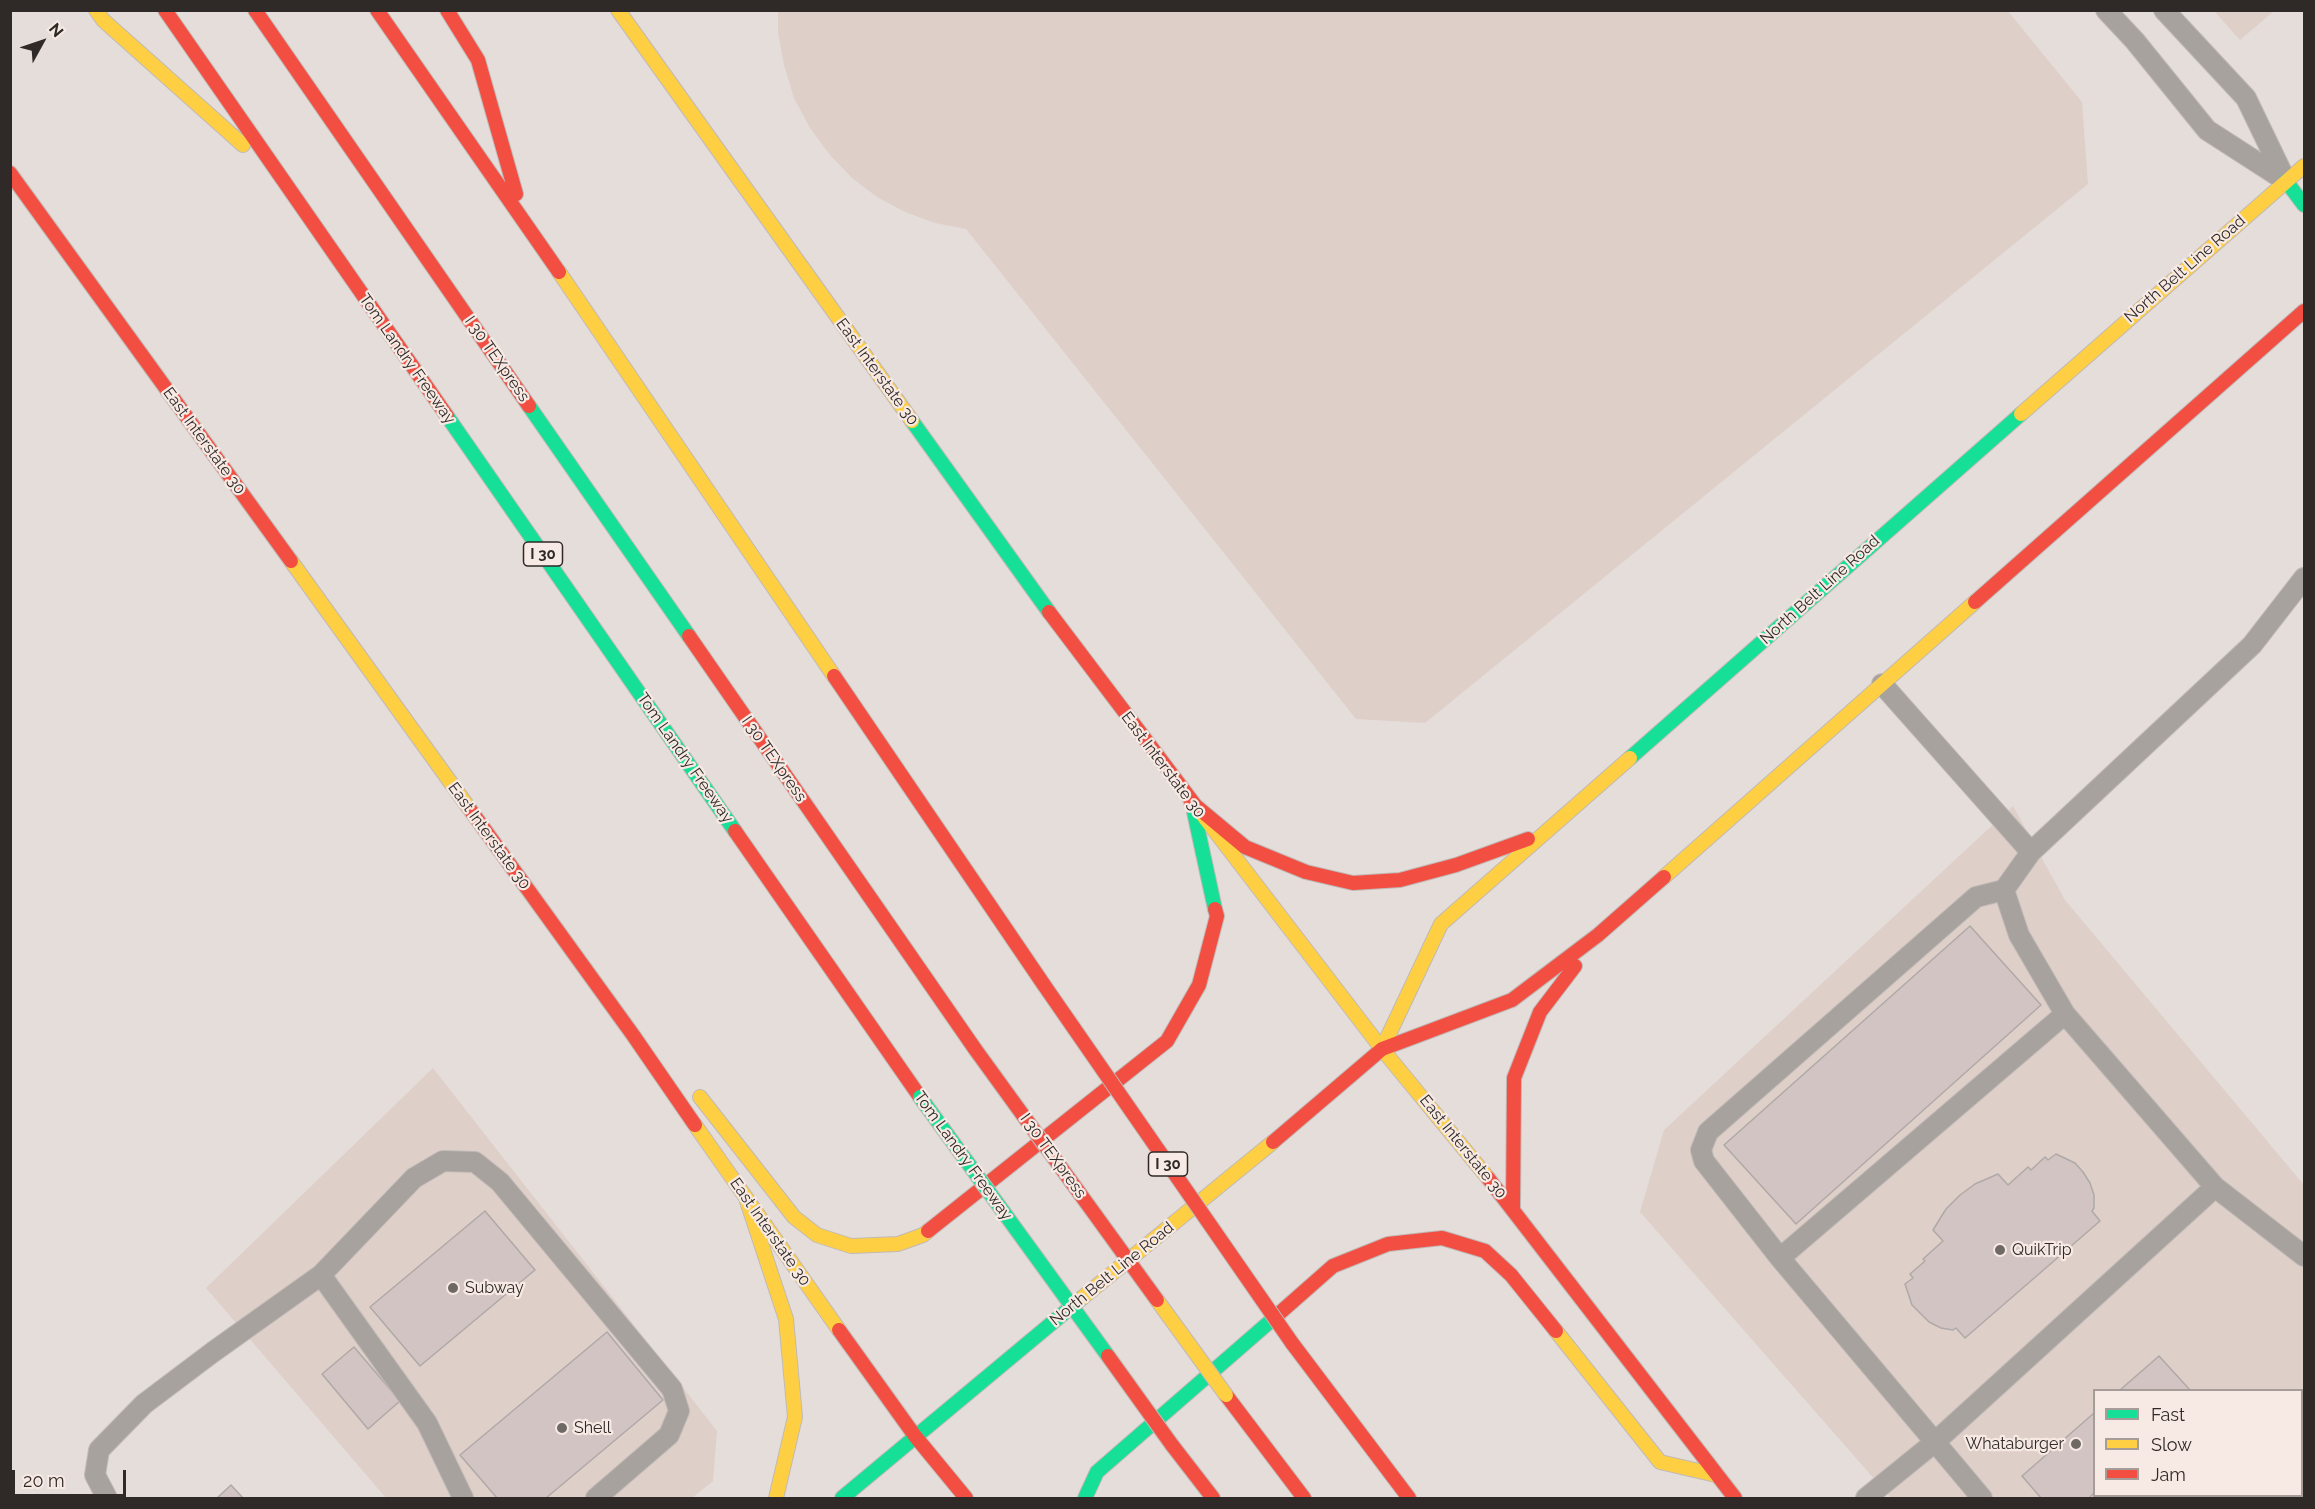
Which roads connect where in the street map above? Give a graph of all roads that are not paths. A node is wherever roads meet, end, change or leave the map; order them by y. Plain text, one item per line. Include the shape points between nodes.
1 (96, 10) edge
2 (165, 10) edge
3 (255, 10) edge
4 (377, 10) edge
5 (447, 10) edge
6 (618, 10) edge
7 (2106, 10) edge
8 (2164, 10) edge
9 (2304, 166) edge
10 (10, 173) edge
11 (284, 181) junction
12 (2286, 182) junction
13 (2304, 206) edge
14 (523, 219) junction
15 (2304, 311) edge
16 (2304, 578) edge
17 (1882, 684) junction
18 (1191, 802) junction
19 (1546, 832) junction
20 (2031, 852) junction
21 (2004, 890) junction
22 (1598, 935) junction
23 (2065, 1014) junction
24 (633, 1035) junction
25 (1382, 1049) junction
26 (675, 1068) dead end
27 (690, 1084) dead end
28 (2215, 1187) junction
29 (747, 1201) junction
30 (1513, 1208) junction
31 (2304, 1256) edge
32 (1780, 1258) junction
33 (321, 1275) junction
34 (915, 1436) junction
35 (1935, 1442) junction
36 (1716, 1475) junction
37 (107, 1498) edge
38 (463, 1498) edge
39 (596, 1498) edge
40 (776, 1498) edge
41 (842, 1498) edge
42 (966, 1498) edge
43 (1085, 1498) edge
44 (1212, 1498) edge
45 (1304, 1498) edge
46 (1409, 1498) edge
47 (1735, 1498) edge
48 (1866, 1498) edge
49 (1982, 1498) edge

1 - 11 main road
2 - 11 main road, Tom Landry Freeway / I 30
3 - 45 main road, I 30 TEXpress, bridge via 975,1048
4 - 14 main road, I 30
5 - 14 main road via 478,60
6 - 18 main road, East Interstate 30 via 1061,630
7 - 12 lane via 2207,130
8 - 12 lane via 2246,98
9 - 12 main road, North Belt Line Road
10 - 24 main road, East Interstate 30
11 - 44 main road, Tom Landry Freeway / I 30, bridge via 920,1097
12 - 13 main road
12 - 19 main road, North Belt Line Road
14 - 46 main road, I 30, bridge via 1044,985 1292,1343
15 - 17 main road, North Belt Line Road
16 - 20 lane via 2252,645
17 - 20 lane
17 - 22 main road, North Belt Line Road
18 - 19 main road via 1245,847 1306,872 1353,883 1400,880 1423,874
18 - 25 main road, East Interstate 30
18 - 27 main road via 1217,916 1199,985 1167,1041 923,1235 898,1244 851,1246 818,1235 794,1217
19 - 25 main road, North Belt Line Road via 1441,924
20 - 21 lane
21 - 23 lane via 2019,934
21 - 32 lane via 1976,897 1708,1132 1701,1150 1704,1161
22 - 25 main road, North Belt Line Road via 1512,1000
22 - 30 main road via 1540,1012 1514,1078
23 - 28 lane
23 - 32 lane
24 - 26 main road
24 - 29 main road, East Interstate 30
25 - 30 main road, East Interstate 30
25 - 34 main road, North Belt Line Road
28 - 31 lane
28 - 35 lane
29 - 34 main road, East Interstate 30
29 - 40 main road via 786,1319 795,1417
30 - 36 main road, East Interstate 30
32 - 35 lane
33 - 37 lane via 144,1404 99,1450 95,1475
33 - 38 lane via 428,1423
33 - 39 lane via 414,1178 443,1161 475,1162 500,1182 672,1389 679,1411 669,1435
34 - 41 main road, North Belt Line Road
34 - 42 main road, East Interstate 30
35 - 48 lane
35 - 49 lane
36 - 43 main road via 1659,1462 1511,1275 1485,1251 1442,1238 1388,1244 1333,1266 1097,1472
36 - 47 main road, East Interstate 30

